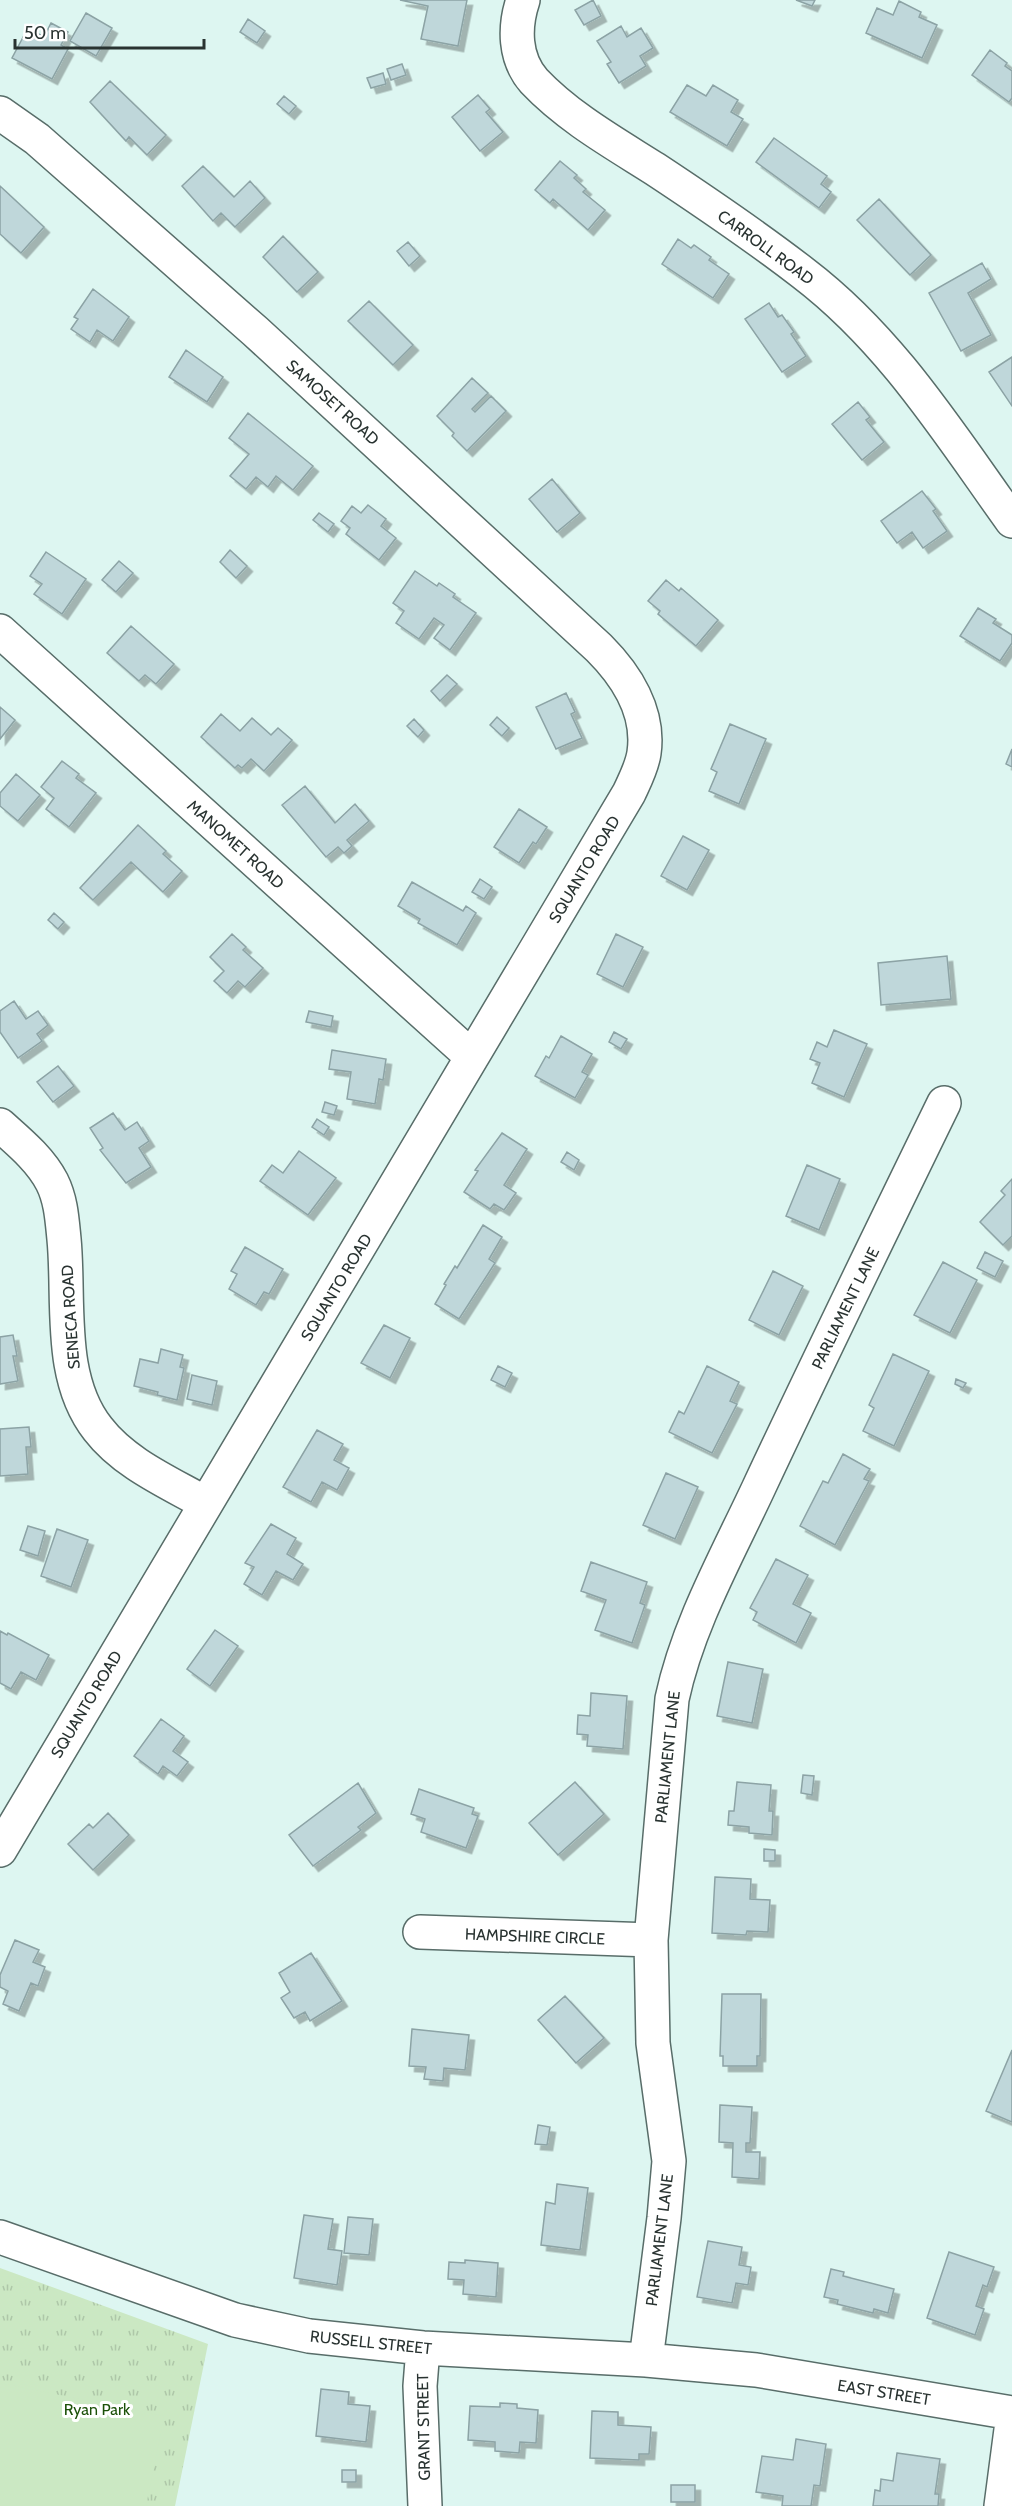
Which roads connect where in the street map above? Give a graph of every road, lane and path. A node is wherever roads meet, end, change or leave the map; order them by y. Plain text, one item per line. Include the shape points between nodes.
1 (523, 0) edge
2 (0, 113) edge
3 (1012, 521) edge
4 (0, 631) edge
5 (641, 715) joint
6 (472, 1057) junction
7 (944, 1102) dead end
8 (0, 1125) edge
9 (205, 1503) junction
10 (0, 1850) edge
11 (420, 1932) dead end
12 (651, 1940) junction
13 (0, 2237) edge
14 (423, 2348) junction
15 (646, 2360) junction
16 (756, 2370) joint
17 (1012, 2413) edge
18 (1012, 2422) edge
19 (425, 2506) edge
20 (1001, 2506) edge

1 - 3 street, CARROLL ROAD via 517,25 518,45 533,79 591,128 806,274 861,323 904,372
2 - 5 street, SAMOSET ROAD via 38,139 255,331 598,648 623,675
4 - 6 street, MANOMET ROAD
5 - 6 street, SQUANTO ROAD via 644,752 629,793
6 - 9 street, SQUANTO ROAD
7 - 12 street, PARLIAMENT LANE via 785,1432 681,1662 672,1699
8 - 9 street, SENECA ROAD via 40,1164 59,1200 72,1367 84,1406 116,1448
9 - 10 street, SQUANTO ROAD
11 - 12 street, HAMPSHIRE CIRCLE
12 - 15 street, PARLIAMENT LANE via 653,2043 669,2161
13 - 14 street, RUSSELL STREET via 252,2325 309,2336
14 - 15 street, RUSSELL STREET
14 - 19 street, GRANT STREET via 420,2391
15 - 16 street, RUSSELL STREET
16 - 17 street, EAST STREET
18 - 20 street

